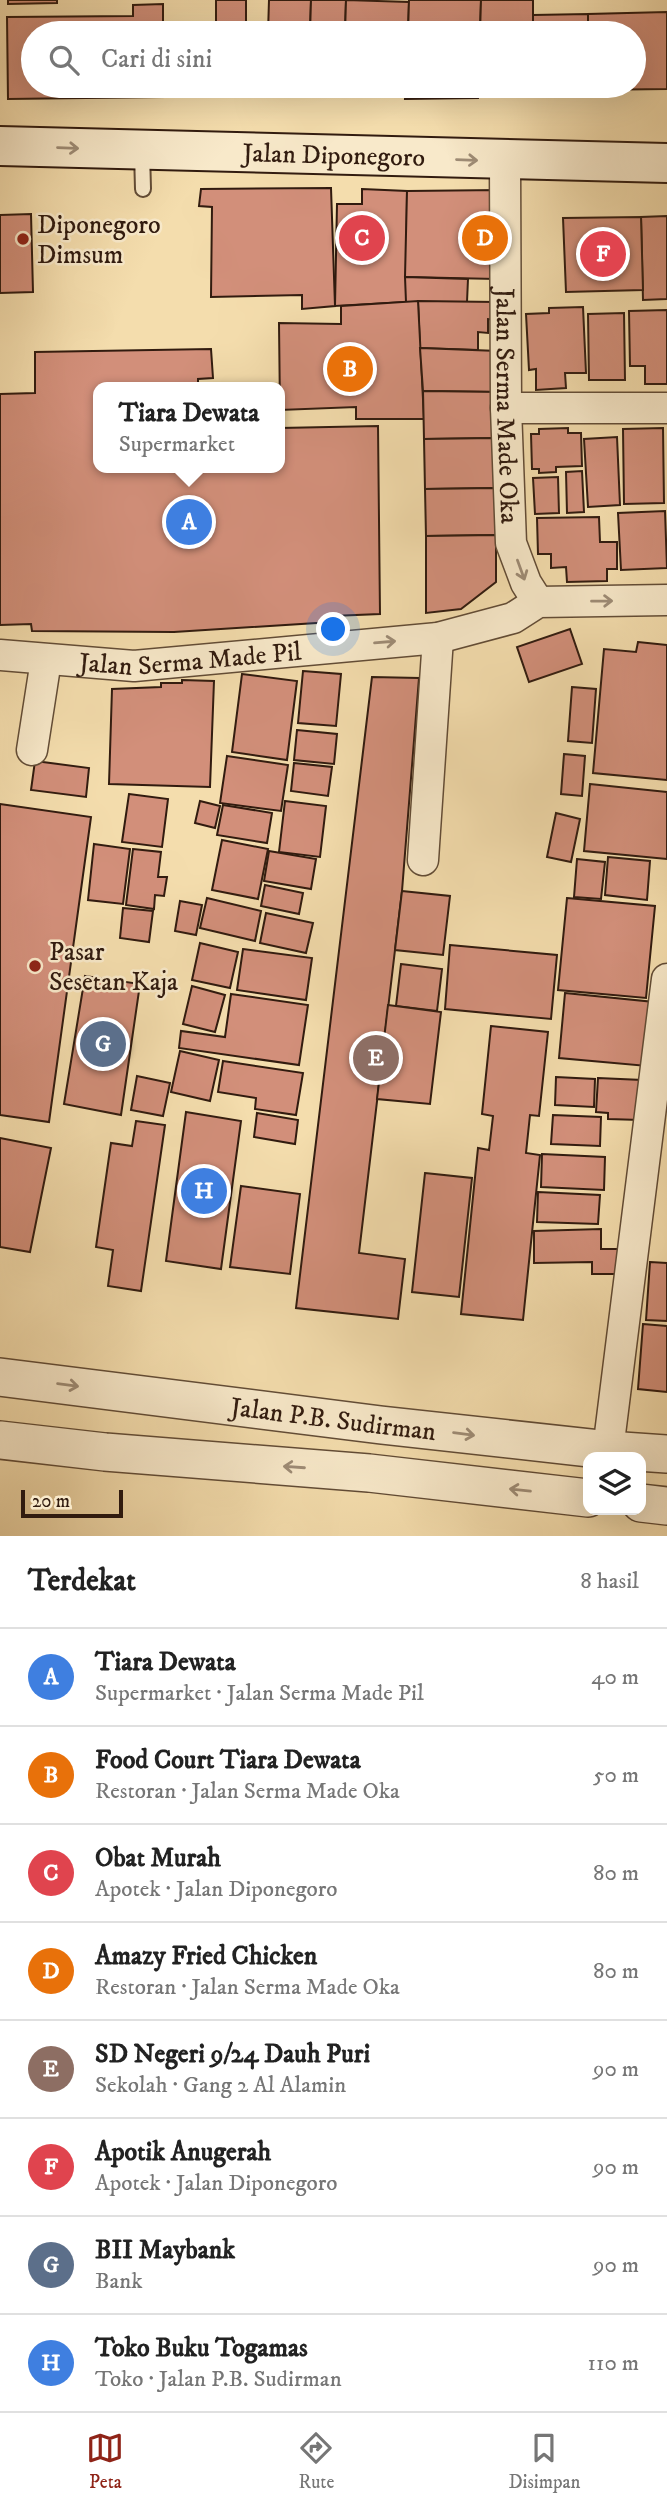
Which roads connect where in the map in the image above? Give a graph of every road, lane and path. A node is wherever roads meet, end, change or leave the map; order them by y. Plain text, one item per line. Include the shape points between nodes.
1 (0, 146) edge
2 (142, 150) junction
3 (505, 161) junction
4 (667, 163) edge
5 (143, 189) dead end
6 (506, 408) junction
7 (667, 408) edge
8 (667, 600) edge
9 (538, 602) junction
10 (438, 638) junction
11 (0, 655) edge
12 (46, 660) junction
13 (32, 750) dead end
14 (424, 860) dead end
15 (667, 979) edge
16 (0, 1377) edge
17 (381, 1424) junction
18 (0, 1440) edge
19 (608, 1450) junction
20 (667, 1454) edge
21 (369, 1473) junction
22 (583, 1497) edge
23 (646, 1504) edge
24 (667, 1506) edge

1 -> 2 main road, Jalan Diponegoro
2 -> 3 main road, Jalan Diponegoro
2 - 5 lane
3 - 4 main road, Jalan Diponegoro
3 - 6 street, Jalan Serma Made Oka
6 - 7 street
6 -> 9 street, Jalan Serma Made Oka via 511,543
9 -> 8 street, Jalan Serma Made Pil
9 - 10 street, Jalan Serma Made Pil via 513,618
12 -> 10 street, Jalan Serma Made Pil via 134,666
10 - 14 street
11 - 12 street, Jalan Serma Made Pil
12 - 13 street
15 - 19 street
16 -> 17 street, Jalan P.B. Sudirman
17 -> 19 street, Jalan P.B. Sudirman
17 - 21 street
21 -> 18 street, Jalan P.B. Sudirman
19 - 20 street, Jalan P.B. Sudirman
22 -> 21 street, Jalan P.B. Sudirman
23 - 24 street

